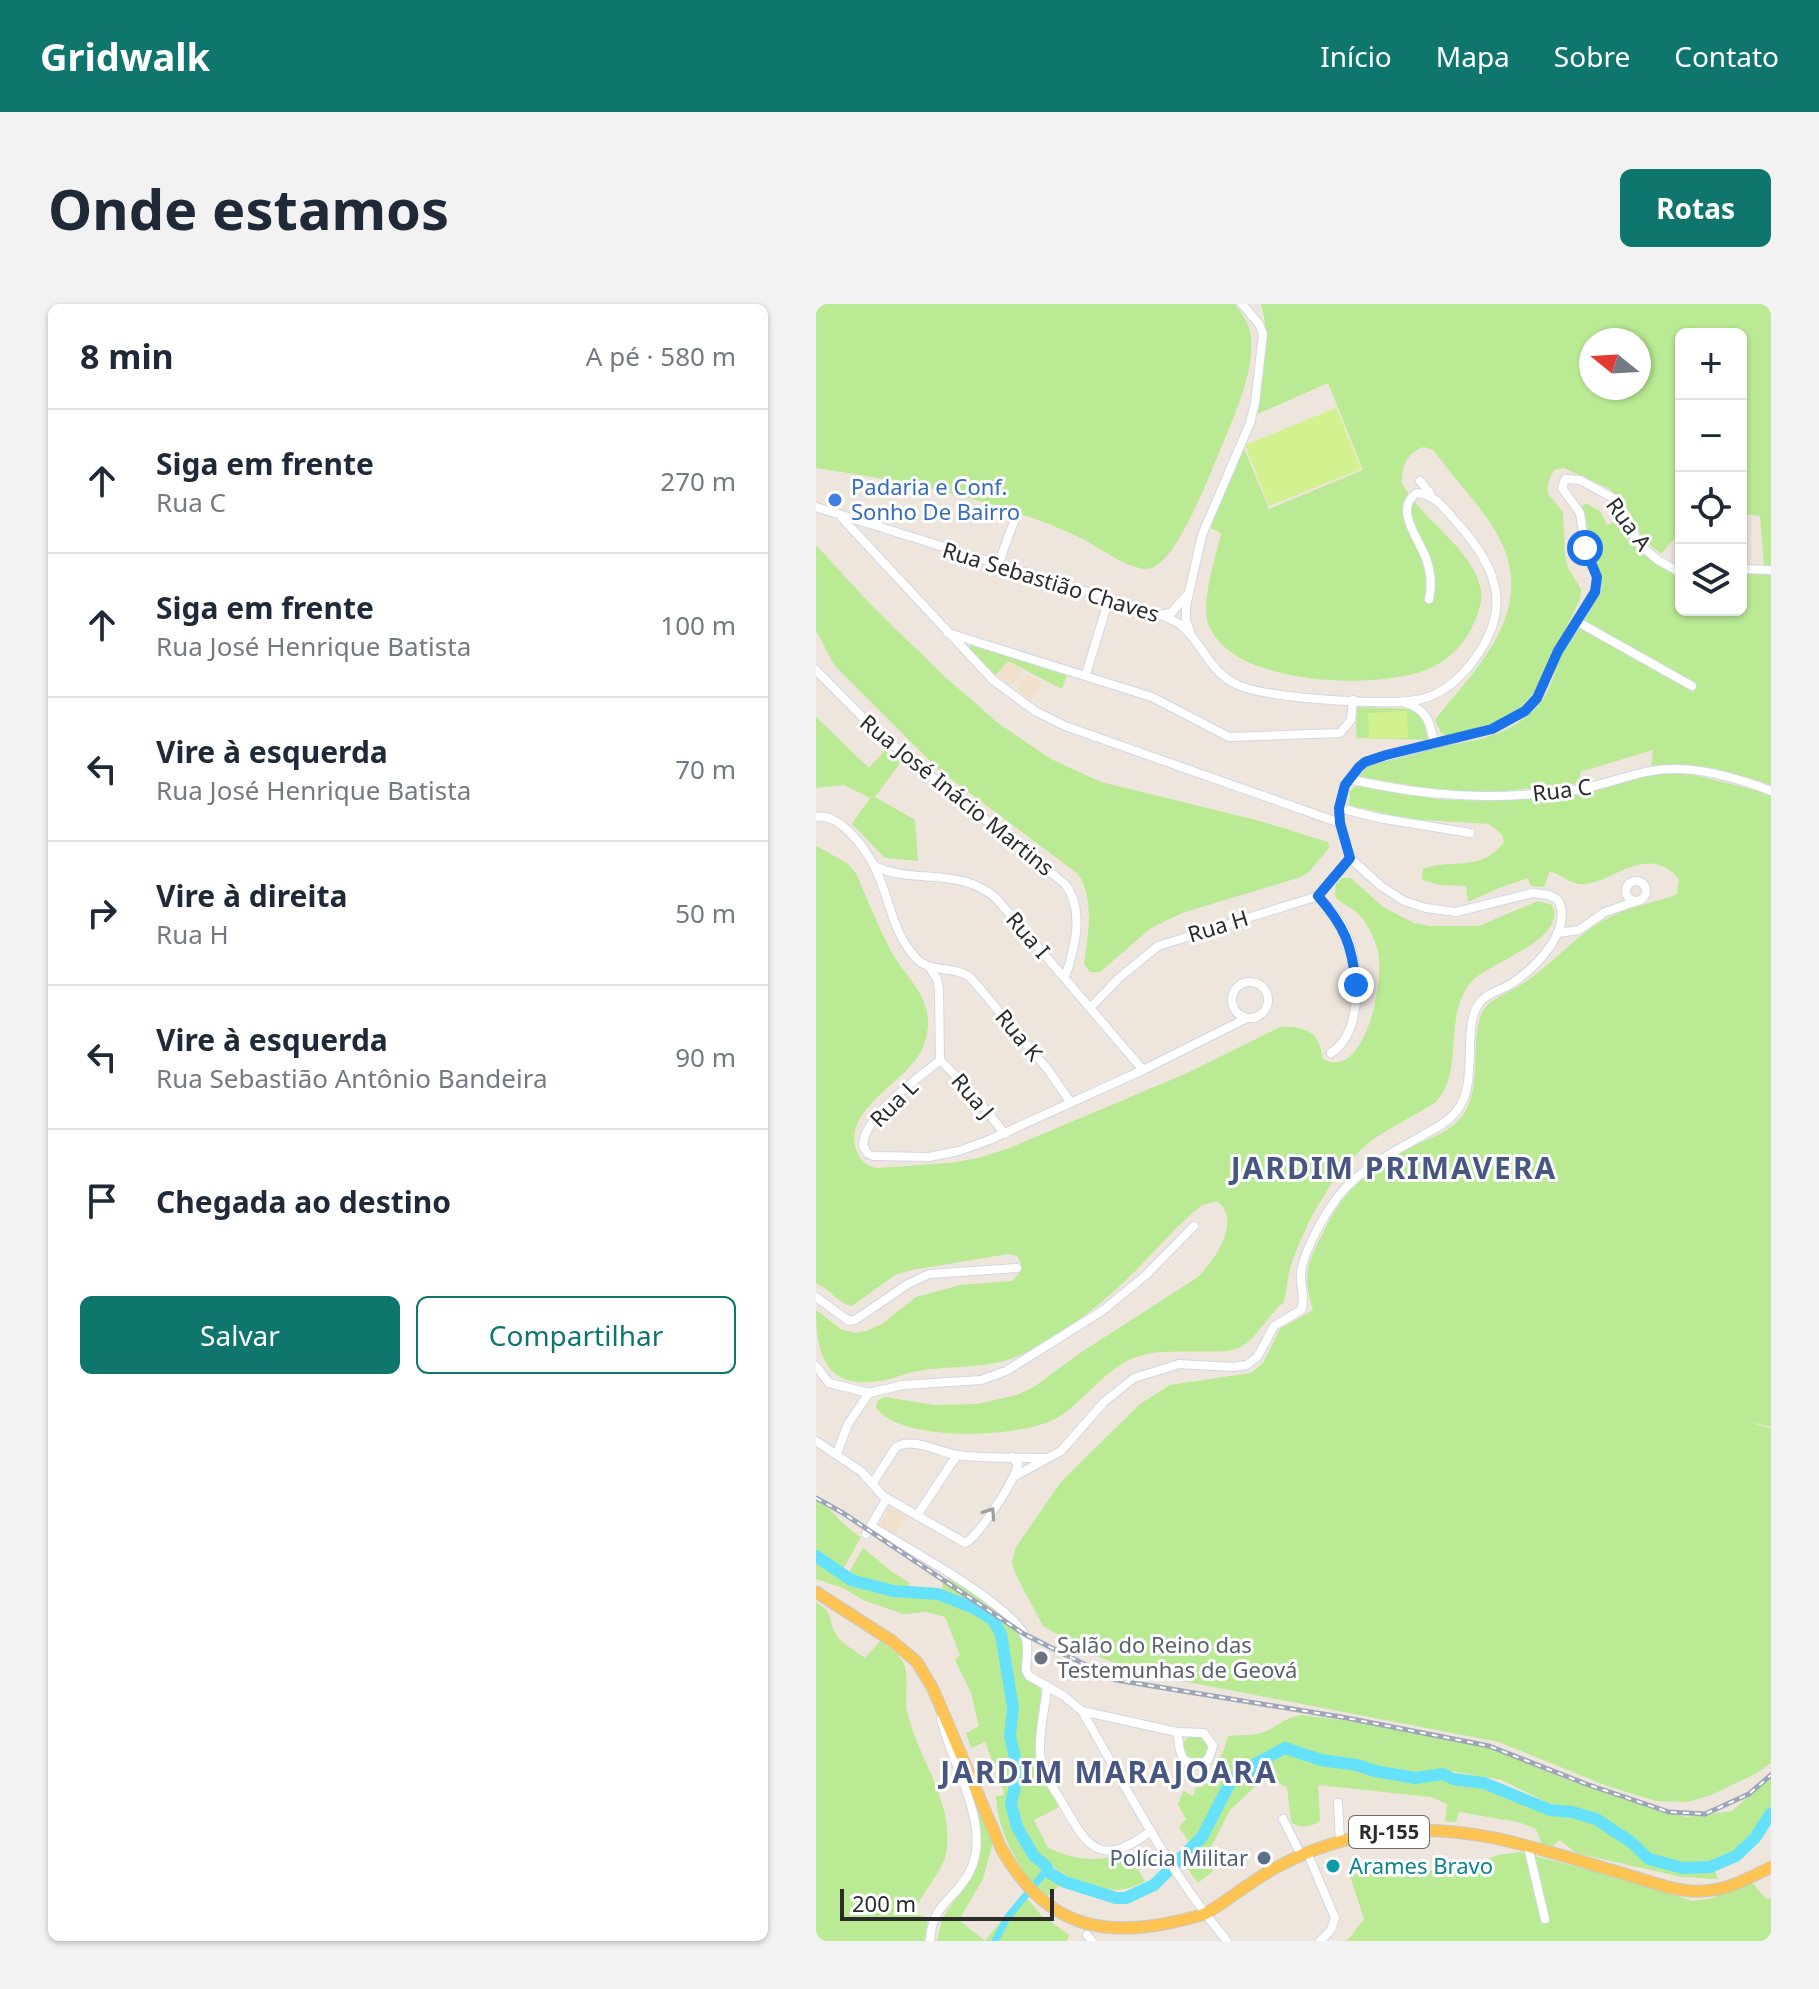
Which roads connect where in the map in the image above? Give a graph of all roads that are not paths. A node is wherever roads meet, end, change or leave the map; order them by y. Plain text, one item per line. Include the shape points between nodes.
1 (1242, 304) edge
2 (1420, 481) dead end
3 (1433, 497) junction
4 (816, 507) edge
5 (1017, 513) dead end
6 (839, 516) junction
7 (998, 565) junction
8 (1747, 569) edge
9 (1675, 570) edge
10 (1771, 570) edge
11 (1189, 591) junction
12 (1109, 599) junction
13 (1429, 599) dead end
14 (1161, 615) junction
15 (1578, 622) junction
16 (948, 633) junction
17 (1194, 639) junction
18 (816, 670) edge
19 (1086, 674) junction
20 (1692, 686) dead end
21 (1353, 700) junction
22 (1392, 702) junction
23 (1434, 744) junction
24 (1349, 779) junction
25 (1771, 791) edge
26 (1339, 808) junction
27 (816, 817) edge
28 (1340, 823) junction
29 (1470, 833) dead end
30 (1350, 858) junction
31 (874, 866) junction
32 (893, 873) junction
33 (879, 882) junction
34 (1318, 896) junction
35 (1637, 901) dead end
36 (1557, 933) junction
37 (930, 968) junction
38 (950, 969) junction
39 (1065, 977) junction
40 (939, 989) junction
41 (1091, 1007) junction
42 (1247, 1018) junction
43 (1331, 1053) dead end
44 (940, 1060) junction
45 (1143, 1070) junction
46 (1071, 1103) junction
47 (1005, 1134) junction
48 (1194, 1226) dead end
49 (1017, 1268) dead end
50 (816, 1297) edge
51 (816, 1366) edge
52 (869, 1393) junction
53 (816, 1441) edge
54 (837, 1453) junction
55 (957, 1455) junction
56 (1012, 1457) junction
57 (1045, 1458) junction
58 (1015, 1476) junction
59 (872, 1484) junction
60 (887, 1498) junction
61 (918, 1514) junction
62 (816, 1592) edge
63 (1043, 1685) junction
64 (1082, 1711) junction
65 (1177, 1732) junction
66 (951, 1740) junction
67 (1338, 1803) dead end
68 (1283, 1819) dead end
69 (1151, 1831) junction
70 (1340, 1841) junction
71 (1528, 1847) junction
72 (1304, 1853) junction
73 (1771, 1867) edge
74 (1204, 1914) junction
75 (1545, 1919) dead end
76 (1090, 1938) edge
77 (930, 1941) edge
78 (1227, 1941) edge
79 (1320, 1941) edge

1 - 11 street via 1263,334 1255,403 1202,535
2 - 3 street, Rua Sebastião Chaves
3 - 13 street via 1417,493 1406,510 1431,577
3 - 22 street, Rua Sebastião Chaves via 1485,564 1496,587 1497,615 1480,651 1457,679 1427,698
4 - 6 street, Rua Sebastião Chaves
5 - 7 street
6 - 7 street, Rua Sebastião Chaves
6 - 16 street
7 - 12 street, Rua Sebastião Chaves
8 - 10 street
9 - 15 street, Rua A via 1640,545 1615,499 1575,478 1565,479 1562,488 1580,513 1598,582
11 - 14 street via 1176,609
11 - 17 street via 1185,615
12 - 14 street, Rua Sebastião Chaves
12 - 19 street
14 - 17 street, Rua Sebastião Chaves
15 - 20 street
15 - 23 street via 1525,711 1492,729
16 - 19 street
16 - 28 street via 998,685 1065,726
17 - 21 street, Rua Sebastião Chaves via 1213,667 1245,688
18 - 39 street, Rua José Inácio Martins via 906,757 1065,884 1077,919
19 - 21 street via 1152,697 1236,738 1340,733 1351,720
21 - 22 street, Rua Sebastião Chaves
22 - 23 street via 1424,712
23 - 24 street via 1365,762
24 - 25 street, Rua C via 1487,798 1589,788 1672,768
24 - 26 street
26 - 28 street
26 - 29 street
27 - 31 street via 837,821
28 - 30 street
30 - 34 street
30 - 36 street via 1404,901 1426,908 1466,912 1528,894 1553,896 1562,909
31 - 32 street, Rua I
31 - 33 street
32 - 33 street via 883,874
32 - 39 street, Rua I via 958,879 985,889
33 - 37 street via 903,941
34 - 41 street, Rua H via 1158,946
34 - 43 street via 1342,924 1356,985 1351,1029
35 - 36 street via 1605,912 1579,930
36 - 57 street via 1538,961 1478,1005 1468,1080 1457,1111 1363,1171 1331,1205 1302,1265 1301,1310 1274,1326 1256,1360 1233,1367 1179,1364 1134,1378 1104,1402 1061,1451
37 - 38 street
37 - 40 street
38 - 40 street
38 - 46 street, Rua K via 971,978
39 - 41 street, Rua I
40 - 44 street
41 - 45 street, Rua I
42 - 42 street via 1236,1010 1233,998 1242,984 1254,982 1265,989 1268,1004 1261,1014
42 - 45 street
44 - 47 street, Rua J
44 - 47 street, Rua L via 873,1121 863,1140 865,1151 882,1158 929,1157
45 - 46 street
46 - 47 street
48 - 52 street via 1102,1311 1006,1371 981,1380 903,1385
49 - 50 street via 929,1274 849,1321
51 - 52 street via 829,1383
52 - 54 street
53 - 54 street
54 - 59 street
55 - 56 street
55 - 59 street via 903,1444
55 - 61 street
56 - 57 street
56 - 58 street via 1018,1464
57 - 58 street
61 -> 58 street via 961,1542 972,1539
59 - 60 street
60 - 61 street
60 - 63 street via 868,1530 1002,1609 1024,1634 1026,1670
62 - 66 main road, RJ-155 via 908,1653 936,1694
63 - 64 street
63 - 69 street via 1041,1761 1080,1835 1090,1846 1113,1850
64 - 65 street
64 - 69 street
65 - 65 street via 1184,1760 1196,1765 1208,1760 1213,1748 1208,1737
66 - 76 main road, RJ-155 via 1001,1848 1028,1891 1060,1921
66 - 77 street via 974,1817 975,1851 969,1874 937,1913
67 - 70 street
68 - 72 street
69 - 74 street
70 - 71 main road, RJ-155 via 1450,1830
70 - 72 main road, RJ-155
71 - 73 main road, RJ-155 via 1688,1891 1723,1888
71 - 75 street
72 - 74 main road, RJ-155
72 - 79 street via 1335,1918
74 - 76 main road, RJ-155 via 1148,1937
74 - 78 street

